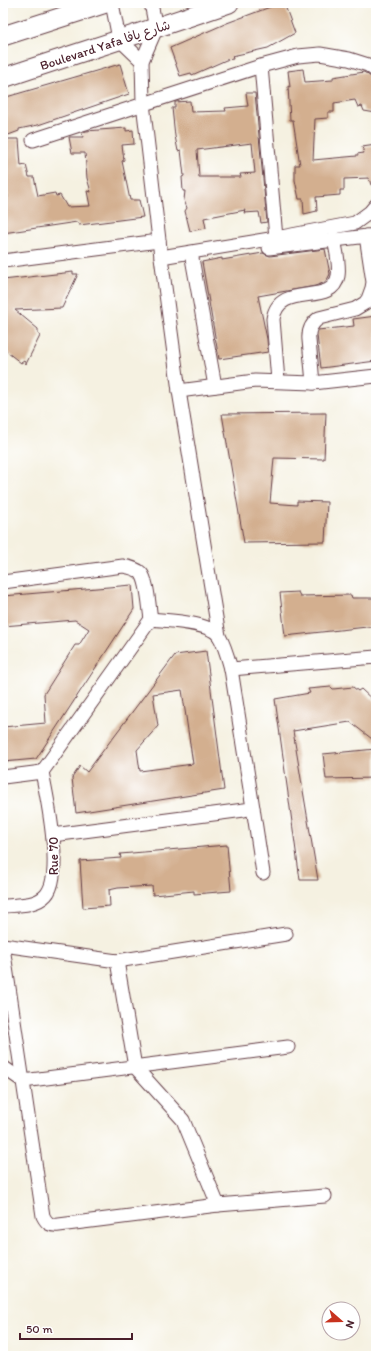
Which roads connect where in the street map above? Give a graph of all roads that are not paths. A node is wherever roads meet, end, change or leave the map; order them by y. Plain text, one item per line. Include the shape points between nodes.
1 (106, 3) edge
2 (112, 3) edge
3 (151, 3) edge
4 (229, 3) edge
5 (156, 29) junction
6 (3, 36) edge
7 (119, 39) junction
8 (142, 61) junction
9 (260, 66) junction
10 (376, 72) edge
11 (3, 78) edge
12 (143, 103) junction
13 (33, 140) dead end
14 (376, 206) edge
15 (371, 235) edge
16 (276, 238) junction
17 (334, 239) junction
18 (159, 241) junction
19 (192, 258) junction
20 (161, 259) junction
21 (3, 262) edge
22 (376, 376) edge
23 (278, 381) junction
24 (313, 383) junction
25 (215, 386) junction
26 (179, 391) junction
27 (3, 582) edge
28 (151, 619) junction
29 (219, 636) junction
30 (376, 657) edge
31 (231, 669) junction
32 (42, 772) junction
33 (3, 777) edge
34 (253, 808) junction
35 (53, 835) junction
36 (263, 873) dead end
37 (3, 906) edge
38 (286, 934) dead end
39 (3, 946) edge
40 (117, 961) junction
41 (288, 1047) dead end
42 (3, 1067) edge
43 (135, 1067) junction
44 (23, 1081) junction
45 (325, 1196) dead end
46 (218, 1205) junction

1 - 6 street
2 - 7 street
3 - 5 street
4 - 5 street, Boulevard Yafa شارع يافا
5 - 7 street, Boulevard Yafa شارع يافا
5 - 8 street
7 - 8 street
7 - 11 street, Boulevard Yafa شارع يافا
8 - 12 street
9 - 10 street via 298,56 320,54 368,65
9 - 12 street
9 - 16 street
12 - 13 street
12 - 18 street
14 - 16 street via 355,223
15 - 17 street
15 - 24 street via 371,294 360,306 324,316 314,322 308,333
16 - 20 street
17 - 19 street
17 - 23 street via 338,269 335,284 325,291 285,299 276,307 273,319
18 - 20 street
18 - 21 street
19 - 20 street
19 - 25 street
20 - 26 street
22 - 24 street
23 - 24 street
23 - 25 street
25 - 26 street
26 - 29 street
27 - 28 street via 123,566 132,568 141,574 145,582
28 - 29 street via 204,626
28 - 32 street
29 - 31 street
30 - 31 street
31 - 34 street
32 - 33 street
32 - 35 street, Rue 70
34 - 35 street
34 - 36 street
35 - 37 street, Rue 70 via 54,879 46,895 31,903
38 - 40 street
39 - 40 street
39 - 44 street
40 - 43 street
41 - 43 street
42 - 44 street
43 - 44 street
43 - 46 street via 183,1120
44 - 46 street via 46,1223 60,1226
45 - 46 street

